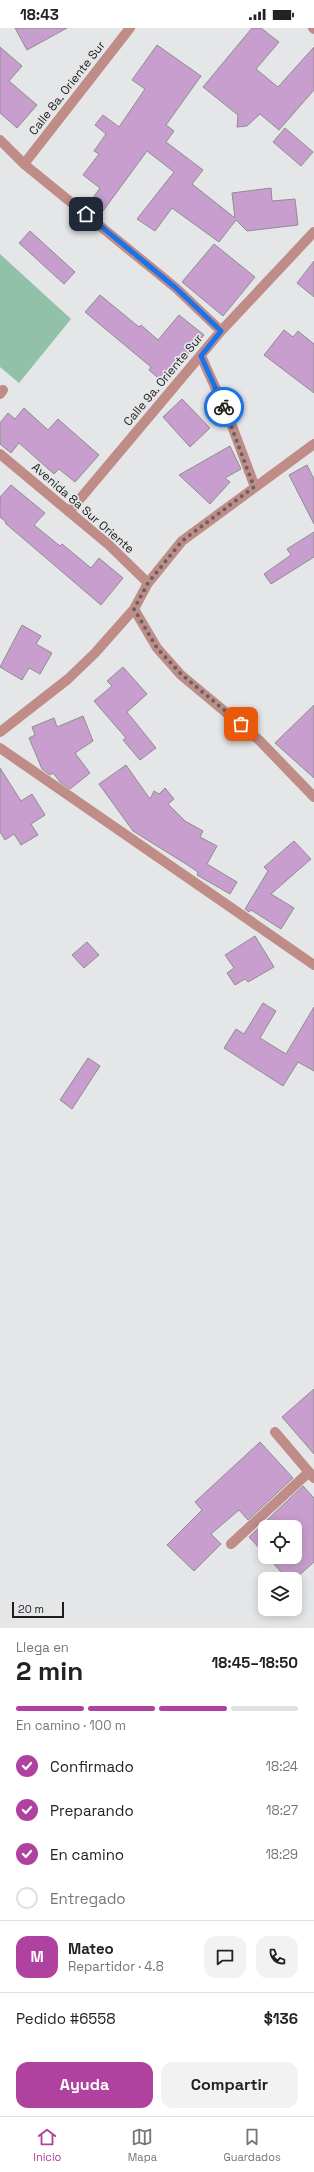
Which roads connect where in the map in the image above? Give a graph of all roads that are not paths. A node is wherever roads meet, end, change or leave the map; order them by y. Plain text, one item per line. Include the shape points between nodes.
1 (130, 28) edge
2 (0, 140) edge
3 (24, 164) junction
4 (314, 232) edge
5 (221, 331) junction
6 (201, 356) junction
7 (314, 444) edge
8 (0, 454) edge
9 (254, 487) junction
10 (69, 512) junction
11 (148, 583) junction
12 (134, 609) junction
13 (0, 732) edge
14 (0, 748) edge
15 (314, 797) edge
16 (314, 965) edge
17 (275, 1432) dead end
18 (311, 1475) edge
19 (231, 1544) dead end

1 - 3 street, Calle 8a. Oriente Sur
2 - 3 street
3 - 5 street via 176,288
4 - 5 street, Calle 9a. Oriente Sur
5 - 6 street, Calle 9a. Oriente Sur
6 - 9 street via 229,418
6 - 10 street, Calle 9a. Oriente Sur
7 - 9 street
8 - 10 street, Avenida 8a Sur Oriente
9 - 11 street via 182,541
10 - 11 street, Avenida 8a Sur Oriente via 109,545
11 - 12 street
12 - 13 street via 68,679
12 - 15 street via 157,648 181,674 259,740
14 - 16 street
17 - 18 street
18 - 19 street

